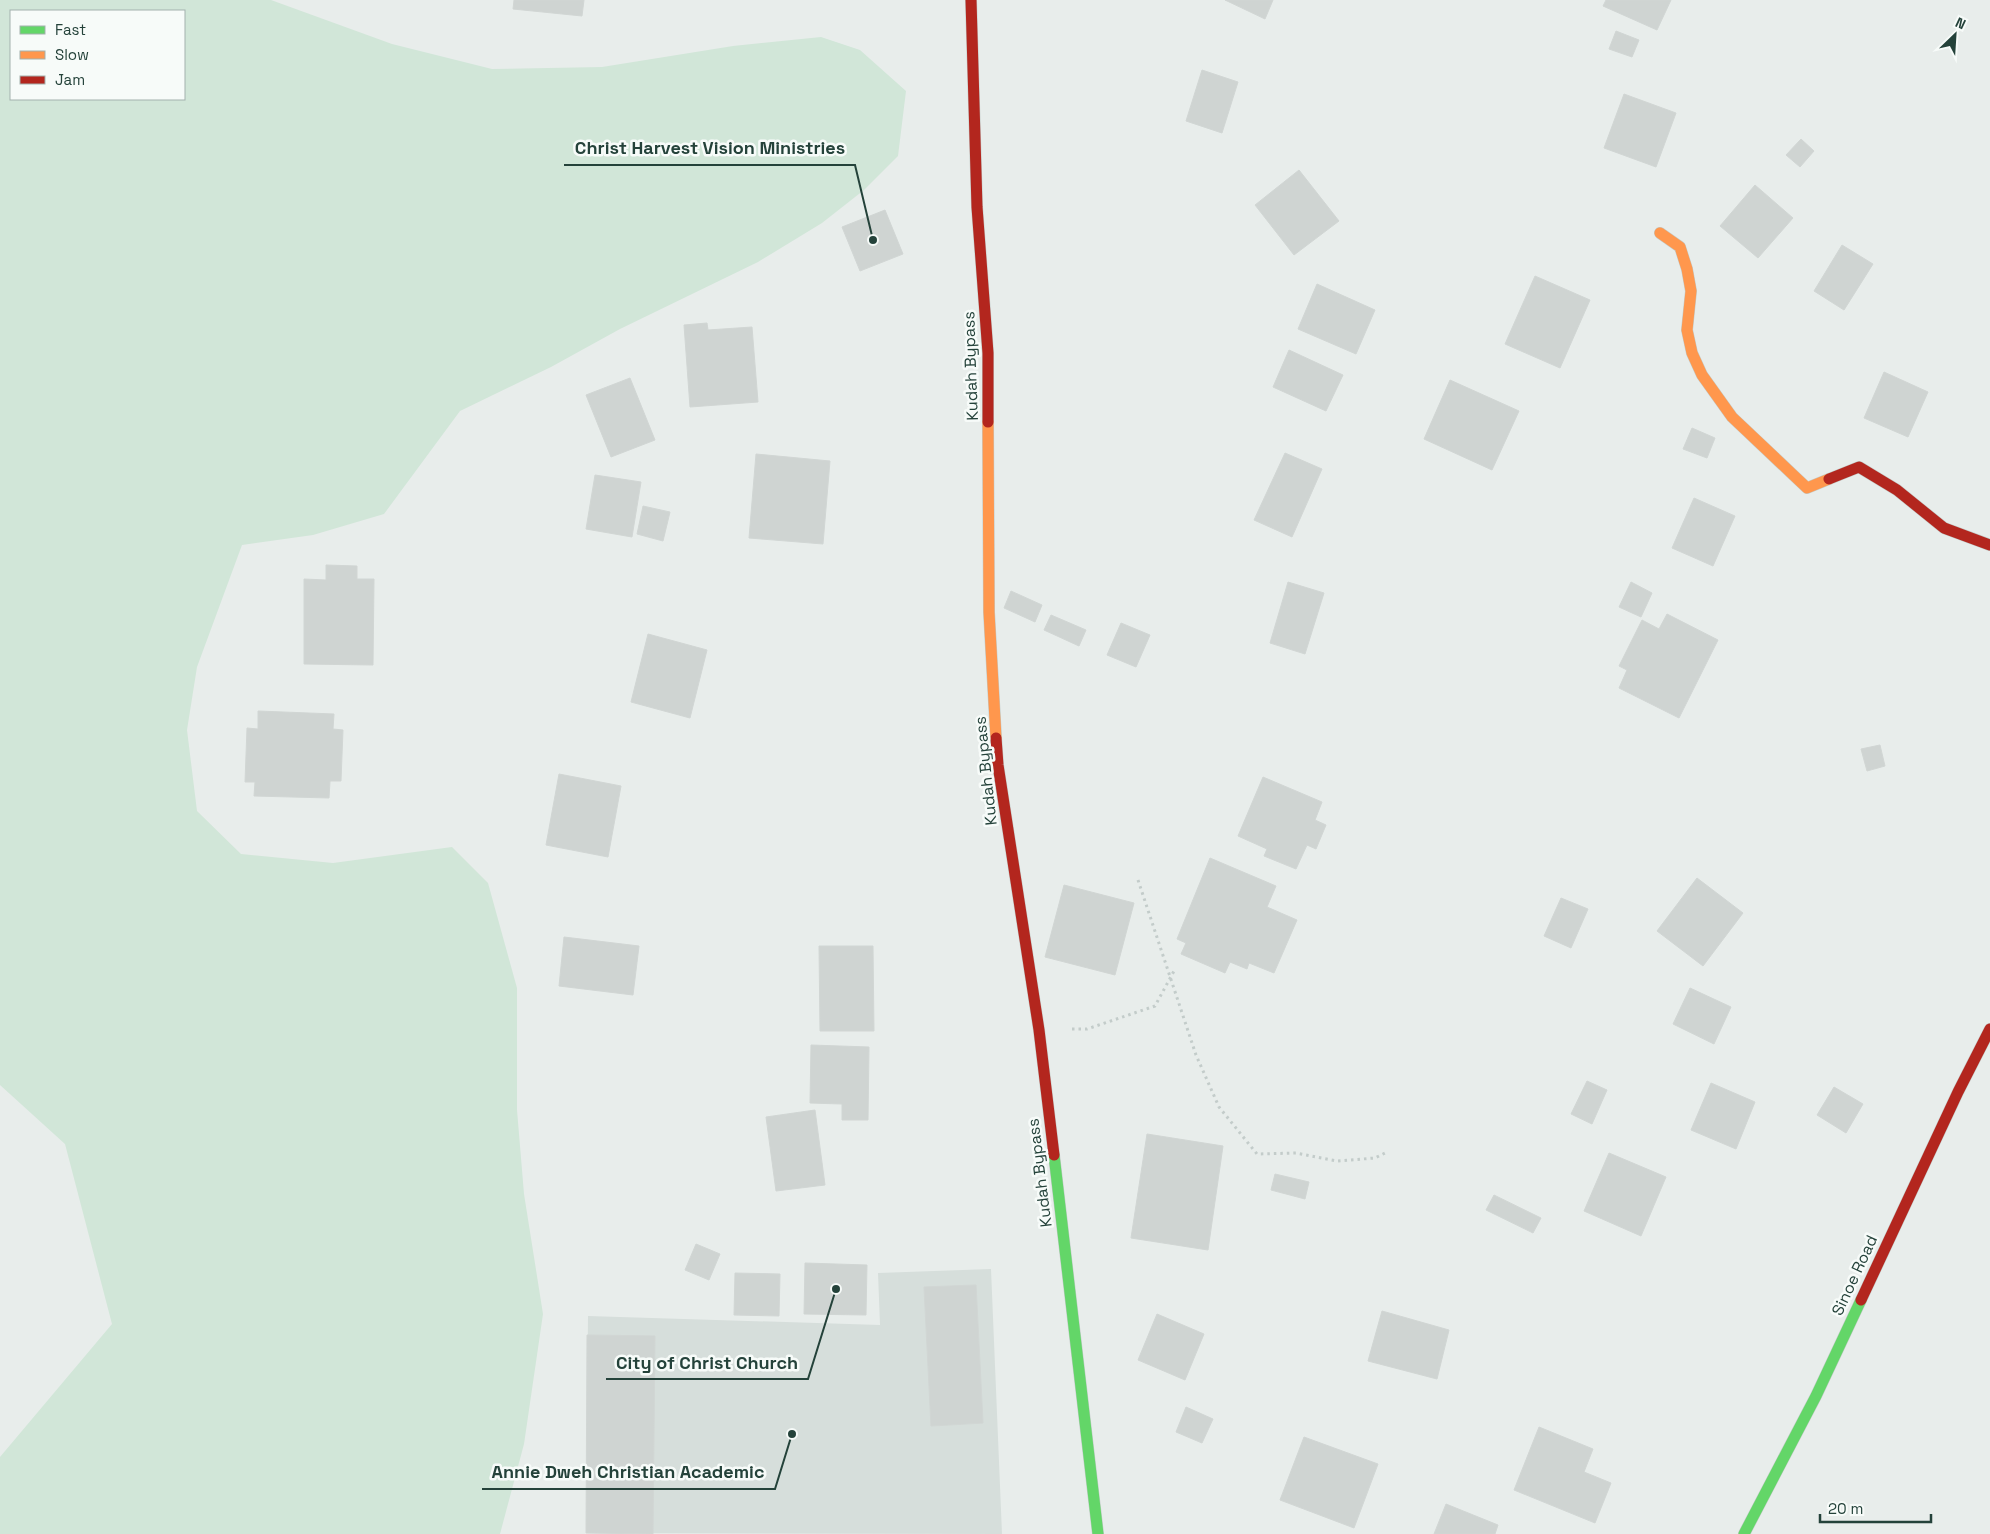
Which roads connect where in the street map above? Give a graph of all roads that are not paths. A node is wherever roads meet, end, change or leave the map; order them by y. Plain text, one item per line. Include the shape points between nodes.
1 (971, 0) edge
2 (1660, 233) dead end
3 (1990, 545) edge
4 (1990, 1029) edge
5 (1098, 1534) edge
6 (1744, 1534) edge

1 - 5 main road, Kudah Bypass via 977,207 988,353 989,612 998,756 1039,1030
2 - 3 main road via 1680,247 1691,289 1687,329 1693,360 1710,392 1768,454 1807,488 1859,467 1897,490 1944,528
4 - 6 main road, Sinoe Road via 1816,1396

